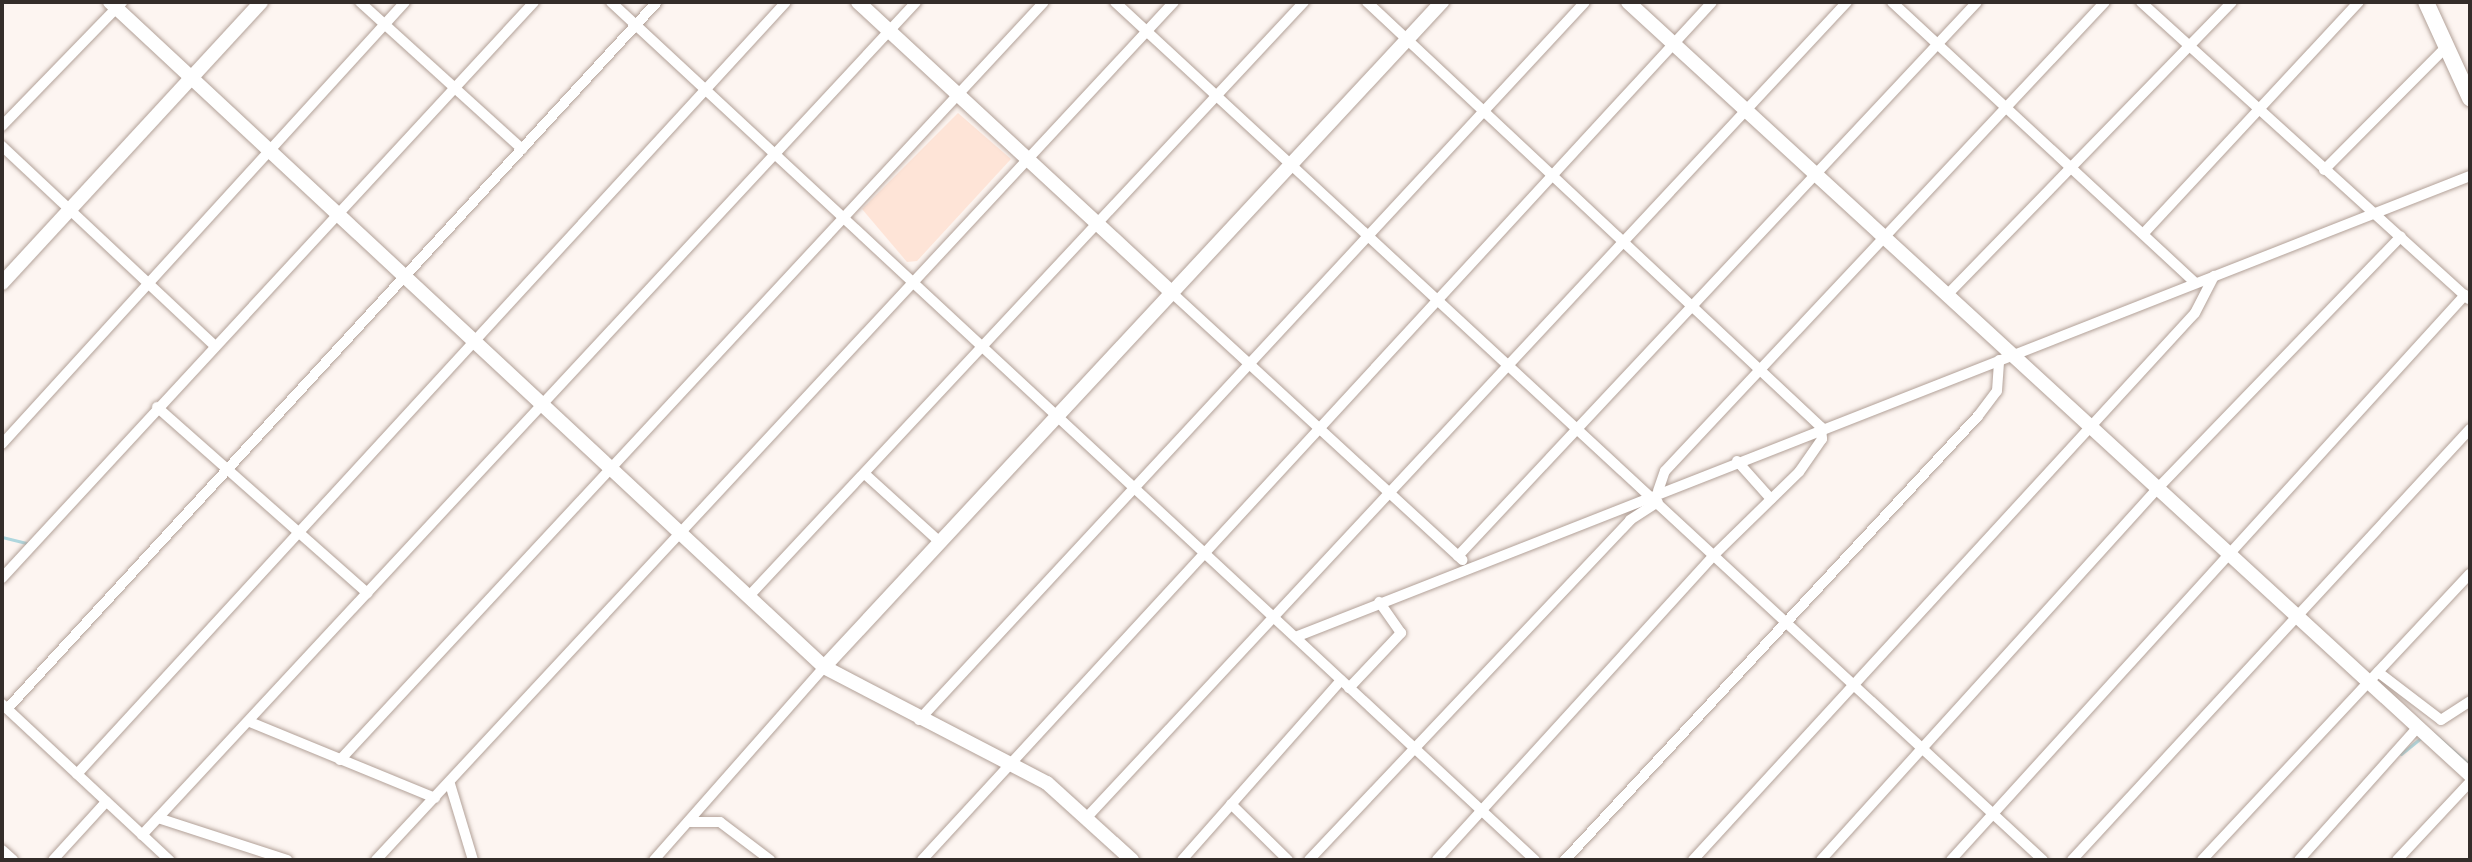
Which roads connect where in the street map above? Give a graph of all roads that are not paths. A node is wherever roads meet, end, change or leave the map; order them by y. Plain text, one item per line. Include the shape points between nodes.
1 (261, 2) edge
2 (360, 2) edge
3 (405, 2) edge
4 (534, 2) edge
5 (611, 2) edge
6 (657, 2) edge
7 (786, 2) edge
8 (858, 2) edge
9 (916, 2) edge
10 (1044, 2) edge
11 (1115, 2) edge
12 (1174, 2) edge
13 (1304, 2) edge
14 (1367, 2) edge
15 (1442, 2) edge
16 (1585, 2) edge
17 (1628, 2) edge
18 (1712, 2) edge
19 (1847, 2) edge
20 (1892, 2) edge
21 (1977, 2) edge
22 (2105, 2) edge
23 (2141, 2) edge
24 (2232, 2) edge
25 (2359, 2) edge
26 (2426, 2) edge
27 (116, 4) edge
28 (385, 24) junction
29 (636, 25) junction
30 (889, 31) junction
31 (1145, 31) junction
32 (1407, 40) junction
33 (1674, 43) junction
34 (1937, 45) junction
35 (2191, 47) junction
36 (2446, 47) junction
37 (192, 76) junction
38 (455, 90) junction
39 (706, 90) junction
40 (1215, 93) junction
41 (955, 95) junction
42 (2470, 98) edge
43 (2256, 107) junction
44 (2006, 108) junction
45 (1483, 109) junction
46 (1748, 109) junction
47 (2, 126) edge
48 (2, 146) edge
49 (522, 149) junction
50 (270, 150) junction
51 (777, 155) junction
52 (1024, 156) junction
53 (1290, 162) junction
54 (2075, 170) junction
55 (2324, 170) junction
56 (1552, 174) junction
57 (2470, 176) edge
58 (1814, 179) junction
59 (69, 209) junction
60 (2376, 212) junction
61 (344, 216) junction
62 (843, 216) junction
63 (1096, 223) junction
64 (2144, 233) junction
65 (1369, 235) junction
66 (2401, 236) junction
67 (1882, 238) junction
68 (1625, 243) junction
69 (408, 276) junction
70 (2214, 276) junction
71 (910, 280) junction
72 (149, 281) junction
73 (2, 283) edge
74 (2195, 283) junction
75 (1171, 292) junction
76 (1948, 294) junction
77 (1433, 297) junction
78 (2468, 298) edge
79 (1696, 307) junction
80 (475, 340) junction
81 (213, 344) junction
82 (984, 348) junction
83 (2006, 357) junction
84 (1247, 363) junction
85 (1508, 369) junction
86 (1765, 370) junction
87 (546, 403) junction
88 (157, 407) junction
89 (1056, 416) junction
90 (1318, 426) junction
91 (1821, 427) junction
92 (2091, 428) junction
93 (2470, 429) edge
94 (1579, 432) junction
95 (2, 444) edge
96 (1737, 461) junction
97 (614, 467) junction
98 (228, 469) junction
99 (866, 475) junction
100 (1134, 487) junction
101 (2157, 489) junction
102 (1395, 494) junction
103 (1656, 496) junction
104 (1771, 499) junction
105 (298, 531) junction
106 (682, 531) junction
107 (940, 542) junction
108 (1204, 551) junction
109 (1715, 554) junction
110 (2226, 554) junction
111 (1462, 560) junction
112 (2470, 574) edge
113 (2, 578) edge
114 (367, 593) junction
115 (750, 595) junction
116 (1379, 602) junction
117 (2297, 614) junction
118 (1784, 616) junction
119 (1277, 617) junction
120 (1298, 636) junction
121 (824, 667) junction
122 (2374, 676) junction
123 (1345, 684) junction
124 (1853, 686) junction
125 (2470, 701) edge
126 (5, 707) edge
127 (919, 720) junction
128 (250, 722) junction
129 (2424, 732) junction
130 (1413, 747) junction
131 (1921, 750) junction
132 (340, 760) junction
133 (1010, 760) junction
134 (77, 774) junction
135 (2470, 775) edge
136 (2470, 782) edge
137 (450, 784) junction
138 (435, 798) junction
139 (106, 802) junction
140 (1231, 804) junction
141 (1482, 811) junction
142 (1089, 815) junction
143 (1993, 815) junction
144 (158, 818) junction
145 (688, 822) junction
146 (142, 835) junction
147 (2, 850) edge
148 (13, 860) edge
149 (53, 860) edge
150 (169, 860) edge
151 (287, 860) edge
152 (376, 860) edge
153 (473, 860) edge
154 (654, 860) edge
155 (770, 860) edge
156 (922, 860) edge
157 (1132, 860) edge
158 (1182, 860) edge
159 (1288, 860) edge
160 (1309, 860) edge
161 (1437, 860) edge
162 (1535, 860) edge
163 (1565, 860) edge
164 (1693, 860) edge
165 (1821, 860) edge
166 (1951, 860) edge
167 (2043, 860) edge
168 (2072, 860) edge
169 (2202, 860) edge
170 (2299, 860) edge
171 (2397, 860) edge

1 - 37 street
2 - 28 street
3 - 28 street
4 - 38 street
5 - 29 street
6 - 29 street
7 - 39 street
8 - 30 street
9 - 30 street
10 - 41 street
11 - 31 street
12 - 31 street
13 - 40 street
14 - 32 street
15 - 32 street
16 - 45 street
17 - 33 street
18 - 33 street
19 - 46 street
20 - 34 street
21 - 34 street
22 - 44 street
23 - 35 street
24 - 35 street
25 - 43 street
26 - 36 main road
27 - 37 street
27 - 47 street
28 - 38 street
28 - 50 street
29 - 39 street
29 - 49 street
30 - 41 street
30 - 51 street
31 - 40 street
31 - 52 street
32 - 45 street
32 - 53 street
33 - 46 street
33 - 56 street
34 - 44 street
34 - 58 street
35 - 43 street
35 - 54 street
36 - 42 main road
36 - 55 street
37 - 50 street
37 - 59 street
38 - 49 street
38 - 61 street
39 - 51 street
39 - 80 street
40 - 53 street
40 - 63 street
41 - 52 street
41 - 62 street
43 - 55 street
43 - 64 street
44 - 54 street
44 - 67 street
45 - 56 street
45 - 65 street
46 - 58 street
46 - 68 street
48 - 59 street
49 - 69 street
50 - 61 street
50 - 72 street
51 - 62 street
51 - 87 street
52 - 63 street
52 - 71 street
53 - 65 street
53 - 75 street
54 - 64 street
54 - 76 street
55 - 60 street
56 - 68 street
56 - 77 street
57 - 60 street
58 - 67 street
58 - 79 street
59 - 72 street
59 - 73 street
60 - 66 street
60 - 70 street
61 - 69 street
61 - 81 street
62 - 71 street
62 - 97 street
63 - 75 street
63 - 82 street
64 - 74 street
65 - 77 street
65 - 84 street
66 - 78 street
66 - 101 street
67 - 76 street
67 - 86 street
68 - 79 street
68 - 85 street
69 - 80 street
69 - 98 street
70 - 74 street
70 - 92 street via 2204,302
71 - 82 street
71 - 106 street
72 - 81 street
72 - 95 street
74 - 83 street
75 - 84 street
75 - 89 street
76 - 83 street
77 - 85 street
77 - 90 street
78 - 110 street
79 - 86 street
79 - 94 street
80 - 87 street
80 - 105 street
81 - 88 street
82 - 89 street
82 - 99 street
83 - 91 street
83 - 92 street
83 - 118 street via 1997,391 1978,416
84 - 90 street
84 - 100 street
85 - 94 street
85 - 102 street
86 - 91 street
86 - 103 street via 1665,471
87 - 97 street
87 - 114 street
88 - 98 street
88 - 113 street
89 - 100 street
89 - 107 street
90 - 102 street
90 - 108 street
91 - 96 street
91 - 104 street via 1816,450
92 - 101 street
92 - 124 street
93 - 117 street
94 - 103 street
94 - 111 street
96 - 103 street
96 - 104 street
97 - 106 street
97 - 132 street
98 - 105 street
98 - 126 street
99 - 107 street
99 - 115 street
100 - 108 street
100 - 127 street
101 - 110 street
101 - 131 street
102 - 111 street
102 - 119 street
103 - 109 street
103 - 111 street
103 - 130 street
104 - 109 street
105 - 114 street
105 - 134 street
106 - 115 street
106 - 137 street
107 - 121 street
108 - 119 street
108 - 133 street
109 - 118 street
109 - 141 street
110 - 117 street
110 - 143 street
111 - 116 street
112 - 122 street
114 - 128 street
115 - 121 street
116 - 120 street
116 - 123 street via 1401,633
117 - 122 street
117 - 168 street
118 - 124 street
118 - 163 street
119 - 120 street
119 - 142 street
120 - 123 street
121 - 127 street
121 - 145 street
122 - 125 street via 2441,720
122 - 129 street
122 - 169 street
123 - 130 street
123 - 140 street
124 - 131 street
124 - 164 street
126 - 134 street
127 - 133 street
128 - 132 street
128 - 144 street
129 - 135 street
129 - 170 street
130 - 141 street
130 - 160 street
131 - 143 street
131 - 165 street
132 - 138 street
133 - 142 street
133 - 156 street
134 - 139 street
136 - 171 street
137 - 138 street
137 - 153 street
138 - 152 street
139 - 146 street
139 - 149 street
140 - 158 street
140 - 159 street
141 - 161 street
141 - 162 street
142 - 157 street
143 - 166 street
143 - 167 street
144 - 146 street
144 - 151 street
145 - 154 street
145 - 155 street via 720,822
146 - 150 street
147 - 148 street

